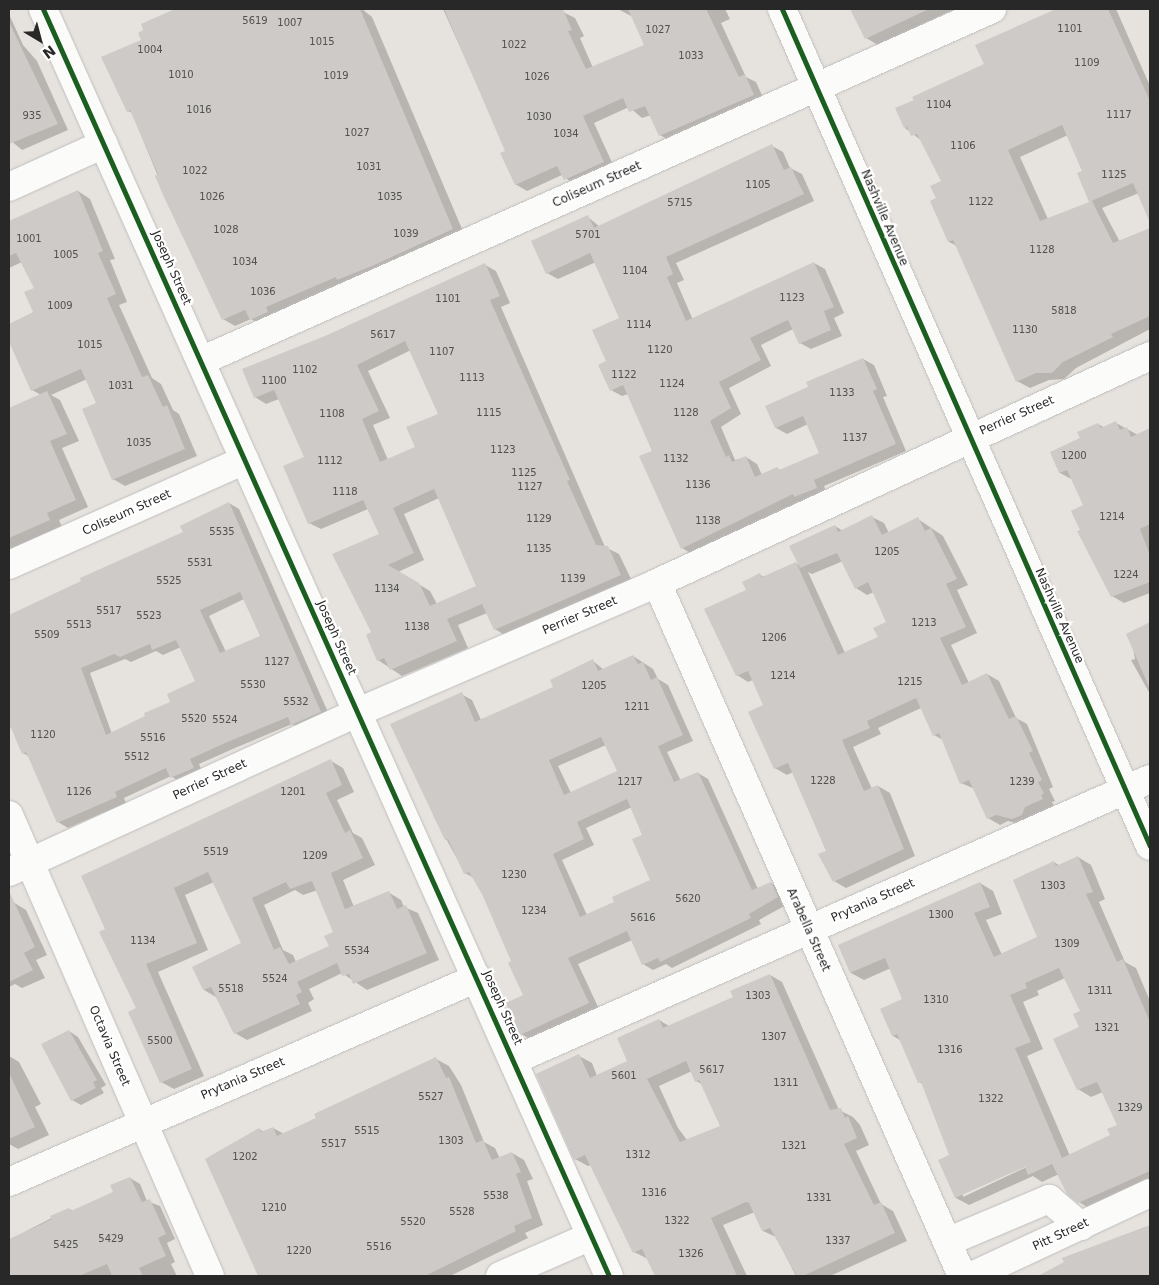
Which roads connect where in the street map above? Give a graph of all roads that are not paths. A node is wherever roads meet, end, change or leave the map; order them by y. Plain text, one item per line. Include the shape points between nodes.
1 (44, 9) edge
2 (782, 9) edge
3 (992, 9) edge
4 (816, 88) junction
5 (104, 144) junction
6 (9, 187) edge
7 (1150, 356) edge
8 (201, 361) junction
9 (968, 438) junction
10 (245, 460) junction
11 (9, 565) edge
12 (657, 582) junction
13 (358, 712) junction
14 (1150, 779) edge
15 (1126, 790) junction
16 (9, 815) edge
17 (1150, 846) edge
18 (19, 868) edge
19 (808, 930) junction
20 (477, 978) junction
21 (514, 1060) junction
22 (143, 1123) junction
23 (9, 1182) edge
24 (1150, 1193) edge
25 (1081, 1226) junction
26 (591, 1236) junction
27 (947, 1242) junction
28 (210, 1276) edge
29 (500, 1276) edge
30 (608, 1276) edge
31 (962, 1276) edge
32 (972, 1276) edge

1 - 5 street, Joseph Street
2 - 4 street, Nashville Avenue
3 - 4 street, Coliseum Street
4 - 8 street, Coliseum Street
4 - 9 street, Nashville Avenue
5 - 6 street
5 - 8 street, Joseph Street
7 - 9 street, Perrier Street
8 - 10 street, Joseph Street
9 - 12 street, Perrier Street
9 - 15 street, Nashville Avenue
10 - 11 street, Coliseum Street
10 - 13 street, Joseph Street
12 - 13 street, Perrier Street
12 - 19 street, Arabella Street
13 - 18 street, Perrier Street
13 - 20 street, Joseph Street
14 - 15 street, Prytania Street
15 - 17 street, Nashville Avenue
15 - 19 street, Prytania Street
16 - 18 street, Octavia Street
18 - 22 street, Octavia Street
19 - 21 street, Prytania Street
19 - 27 street, Arabella Street
20 - 21 street, Joseph Street
20 - 22 street, Prytania Street
21 - 26 street, Joseph Street
22 - 23 street, Prytania Street
22 - 28 street, Octavia Street
24 - 25 street, Pitt Street
25 - 27 street via 1049,1198
25 - 32 street, Pitt Street
26 - 29 street
26 - 30 street, Joseph Street
27 - 31 street, Arabella Street

